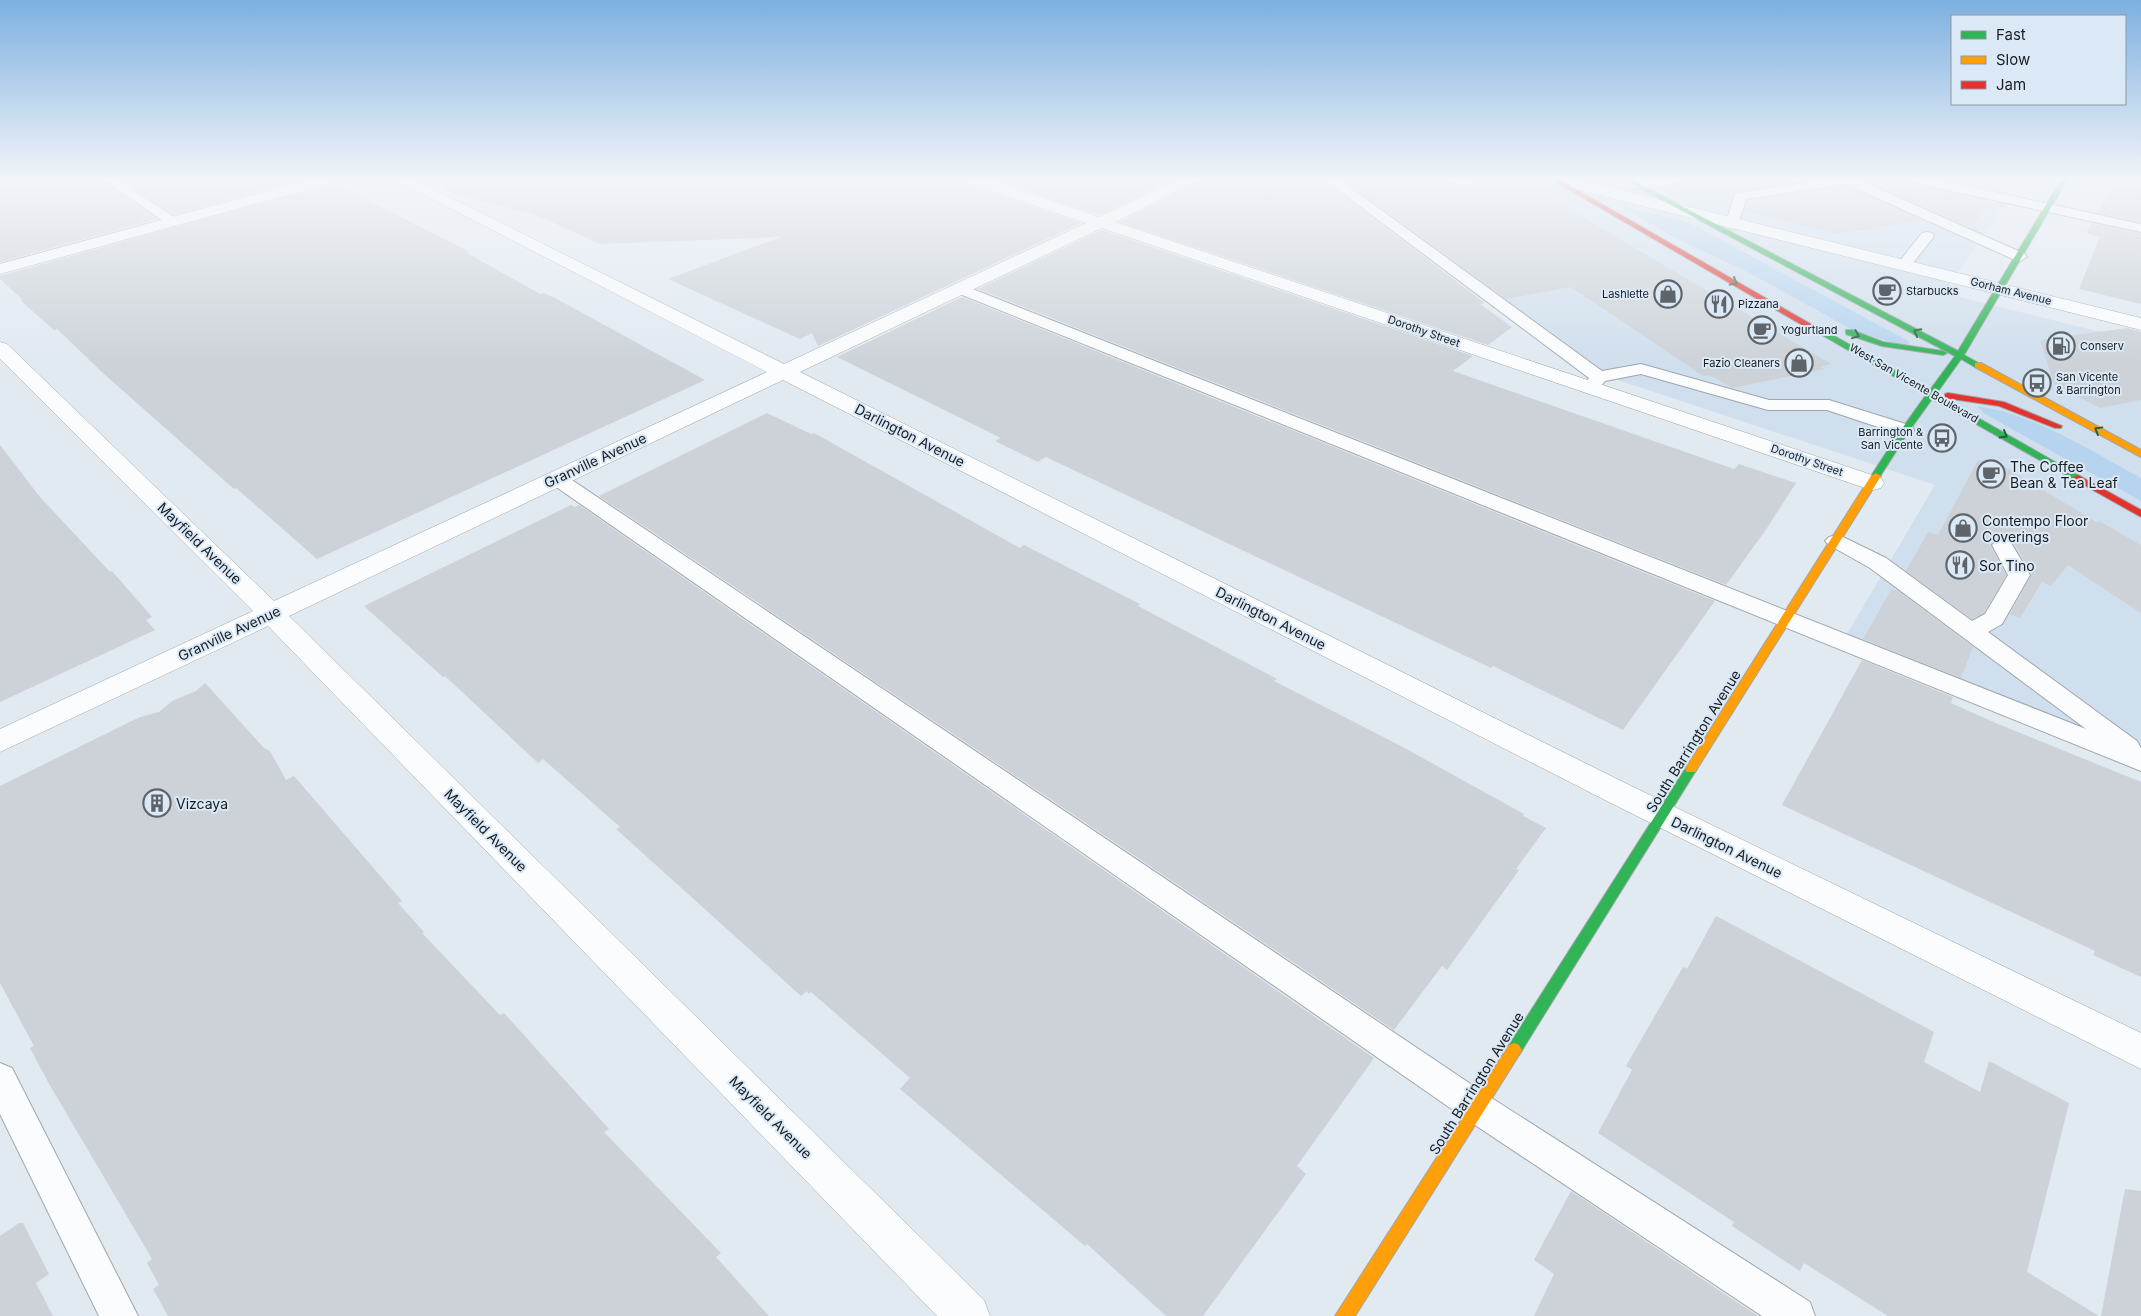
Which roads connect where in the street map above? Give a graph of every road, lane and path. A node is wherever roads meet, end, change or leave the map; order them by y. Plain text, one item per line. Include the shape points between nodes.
1 (102, 241) edge
2 (525, 241) edge
3 (1062, 241) edge
4 (1163, 241) edge
5 (1411, 241) edge
6 (1663, 241) edge
7 (1669, 241) edge
8 (1743, 241) edge
9 (1803, 241) edge
10 (1923, 241) edge
11 (1985, 241) edge
12 (2029, 241) edge
13 (2020, 257) junction
14 (1904, 265) junction
15 (0, 269) edge
16 (1748, 276) dead end
17 (2001, 288) junction
18 (960, 289) junction
19 (1834, 324) dead end
20 (2141, 324) edge
21 (0, 348) edge
22 (1960, 354) junction
23 (783, 372) junction
24 (1595, 382) junction
25 (1932, 393) junction
26 (1905, 430) junction
27 (2072, 434) dead end
28 (2141, 454) edge
29 (556, 478) junction
30 (1873, 483) junction
31 (2141, 514) edge
32 (1836, 541) junction
33 (2003, 545) dead end
34 (271, 613) junction
35 (1786, 621) junction
36 (1971, 631) junction
37 (0, 741) edge
38 (2141, 760) edge
39 (1664, 816) junction
40 (2141, 1052) edge
41 (0, 1079) edge
42 (1478, 1108) junction
43 (119, 1316) edge
44 (968, 1316) edge
45 (1344, 1316) edge
46 (1796, 1316) edge

1 - 15 street
2 - 23 street, Darlington Avenue
3 - 18 street, Granville Avenue
4 - 24 street, Dorothy Street
5 - 24 lane
6 -> 25 main road, West San Vicente Boulevard
7 - 16 main road
22 -> 8 main road
9 - 14 street, Gorham Avenue
10 - 14 lane
11 - 13 lane
12 - 13 main road, South Barrington Avenue
13 - 17 main road, South Barrington Avenue
14 - 17 street, Gorham Avenue
17 - 20 street, Gorham Avenue
17 - 22 main road, South Barrington Avenue
18 - 23 street, Granville Avenue
18 - 35 lane
19 -> 22 main road via 1882,344
21 - 34 street, Mayfield Avenue
22 - 25 main road, South Barrington Avenue
28 -> 22 main road
23 - 29 street, Granville Avenue
23 - 39 street, Darlington Avenue
24 - 26 lane via 1640,369 1768,405 1829,405
24 - 30 street, Dorothy Street
25 - 26 main road, South Barrington Avenue
25 - 27 main road via 2001,404 2046,420
25 -> 31 main road, West San Vicente Boulevard
26 - 30 main road, South Barrington Avenue
29 - 34 street, Granville Avenue
29 - 42 lane
30 - 32 main road, South Barrington Avenue
32 - 35 main road, South Barrington Avenue
32 - 36 lane via 1878,563
33 - 36 lane via 2019,575 1994,619
34 - 37 street, Granville Avenue
34 - 44 street, Mayfield Avenue
35 - 38 lane
35 - 39 main road, South Barrington Avenue
36 - 38 lane
39 - 40 street, Darlington Avenue
39 - 42 main road, South Barrington Avenue
41 - 43 lane
42 - 45 main road, South Barrington Avenue
42 - 46 lane

